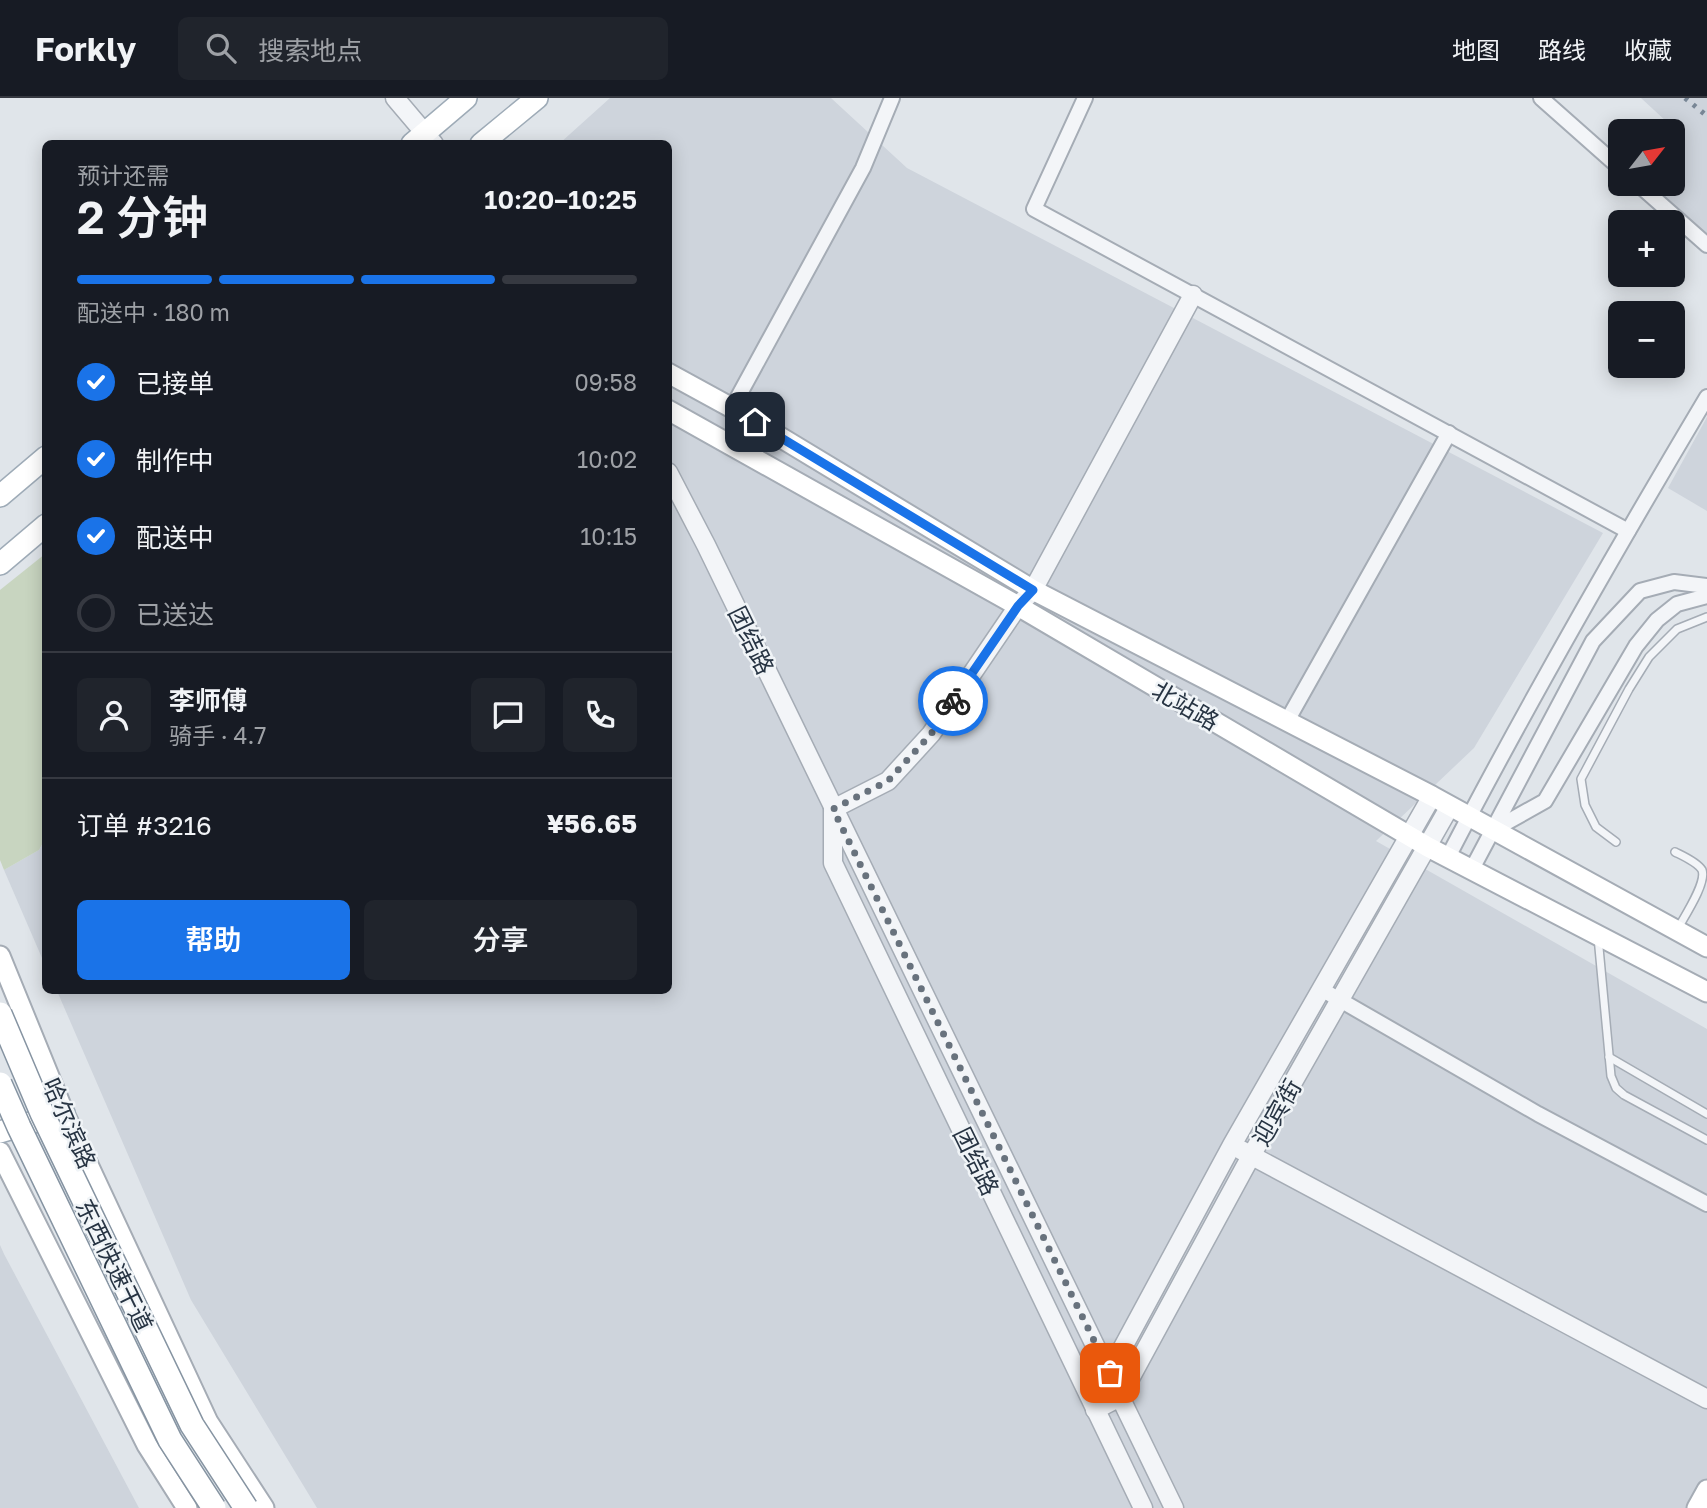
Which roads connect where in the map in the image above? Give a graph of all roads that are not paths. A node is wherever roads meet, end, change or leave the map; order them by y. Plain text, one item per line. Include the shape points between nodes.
1 (395, 98) edge
2 (466, 98) edge
3 (537, 98) edge
4 (892, 98) edge
5 (1085, 98) edge
6 (1541, 98) edge
7 (424, 140) edge
8 (486, 140) edge
9 (1608, 157) edge
10 (1652, 196) edge
11 (1707, 245) edge
12 (1193, 295) junction
13 (672, 375) edge
14 (1707, 397) edge
15 (732, 408) junction
16 (672, 412) edge
17 (1449, 433) junction
18 (42, 460) edge
19 (672, 480) edge
20 (0, 496) edge
21 (42, 528) edge
22 (1628, 531) junction
23 (0, 564) edge
24 (1707, 586) edge
25 (1033, 590) junction
26 (1707, 596) edge
27 (1018, 606) junction
28 (1707, 617) edge
29 (1287, 722) junction
30 (1432, 796) junction
31 (1450, 806) junction
32 (833, 809) junction
33 (1469, 816) junction
34 (1494, 830) junction
35 (1409, 836) junction
36 (1616, 842) dead end
37 (1427, 847) junction
38 (1675, 852) dead end
39 (1448, 857) junction
40 (1472, 869) junction
41 (1677, 930) junction
42 (1597, 936) junction
43 (1707, 947) edge
44 (0, 956) edge
45 (1321, 989) junction
46 (1707, 992) edge
47 (1341, 999) junction
48 (0, 1014) edge
49 (1609, 1057) junction
50 (0, 1084) edge
51 (64, 1113) junction
52 (1707, 1114) edge
53 (0, 1132) edge
54 (1707, 1140) edge
55 (1232, 1145) junction
56 (0, 1152) edge
57 (1251, 1156) junction
58 (1707, 1204) edge
59 (1110, 1373) junction
60 (1087, 1389) junction
61 (1120, 1397) junction
62 (1707, 1399) edge
63 (1095, 1410) junction
64 (1707, 1490) edge
65 (187, 1508) edge
66 (214, 1508) edge
67 (246, 1508) edge
68 (264, 1508) edge
69 (1143, 1508) edge
70 (1174, 1508) edge
71 (1697, 1508) edge

1 - 7 street
2 - 7 main road
3 - 8 main road
4 - 15 street via 863,168
5 - 12 street via 1034,209
6 - 9 street
10 - 11 street
12 - 17 street
12 - 25 street
13 - 15 main road, 北站路
14 - 22 street
15 - 25 main road, 北站路
16 - 27 main road, 北站路
17 - 22 street
17 - 29 street
18 - 20 main road
19 - 32 street, 团结路
21 - 23 main road
22 - 33 street
24 - 34 street via 1674,582 1640,591 1593,641
25 - 27 street
25 - 29 main road, 北站路
26 - 34 street via 1677,604 1657,620 1636,646 1545,801
27 - 32 street via 931,734 888,781
27 - 35 main road, 北站路
28 - 36 lane via 1677,629 1649,657 1581,779 1585,805 1596,827
29 - 30 main road, 北站路
30 - 31 main road, 北站路
30 - 35 street, 迎宾街
31 - 33 main road, 北站路
31 - 37 street, 迎宾街
32 - 59 street, 团结路
32 - 60 street, 团结路 via 832,863
33 - 34 main road, 北站路
33 - 39 street
34 - 40 street
34 - 41 main road, 北站路
35 - 37 main road, 北站路
35 - 45 street, 迎宾街
37 - 39 main road, 北站路
37 - 47 street, 迎宾街
38 - 41 lane via 1697,864 1705,881
39 - 40 main road, 北站路
40 - 42 main road, 北站路
41 - 43 main road, 北站路
42 - 46 main road, 北站路
42 - 49 lane
44 - 51 main road, 哈尔滨路
45 - 47 street
45 - 55 street, 迎宾街
47 - 57 street, 迎宾街
47 - 58 street via 1538,1114
48 - 67 highway, 东西快速干道, bridge via 42,1113 192,1425
49 - 52 lane
49 - 54 lane via 1611,1076 1624,1096
50 - 66 highway, 东西快速干道, bridge via 170,1440
51 - 53 main road
51 - 68 main road, 哈尔滨路 via 208,1422
55 - 57 street
55 - 59 street, 迎宾街
56 - 65 main road via 147,1445
57 - 61 street, 迎宾街
57 - 62 street
59 - 60 street, 迎宾街
59 - 61 street, 团结路
60 - 63 street, 团结路
61 - 63 street
61 - 70 street, 团结路
63 - 69 street, 团结路
64 - 71 main road

